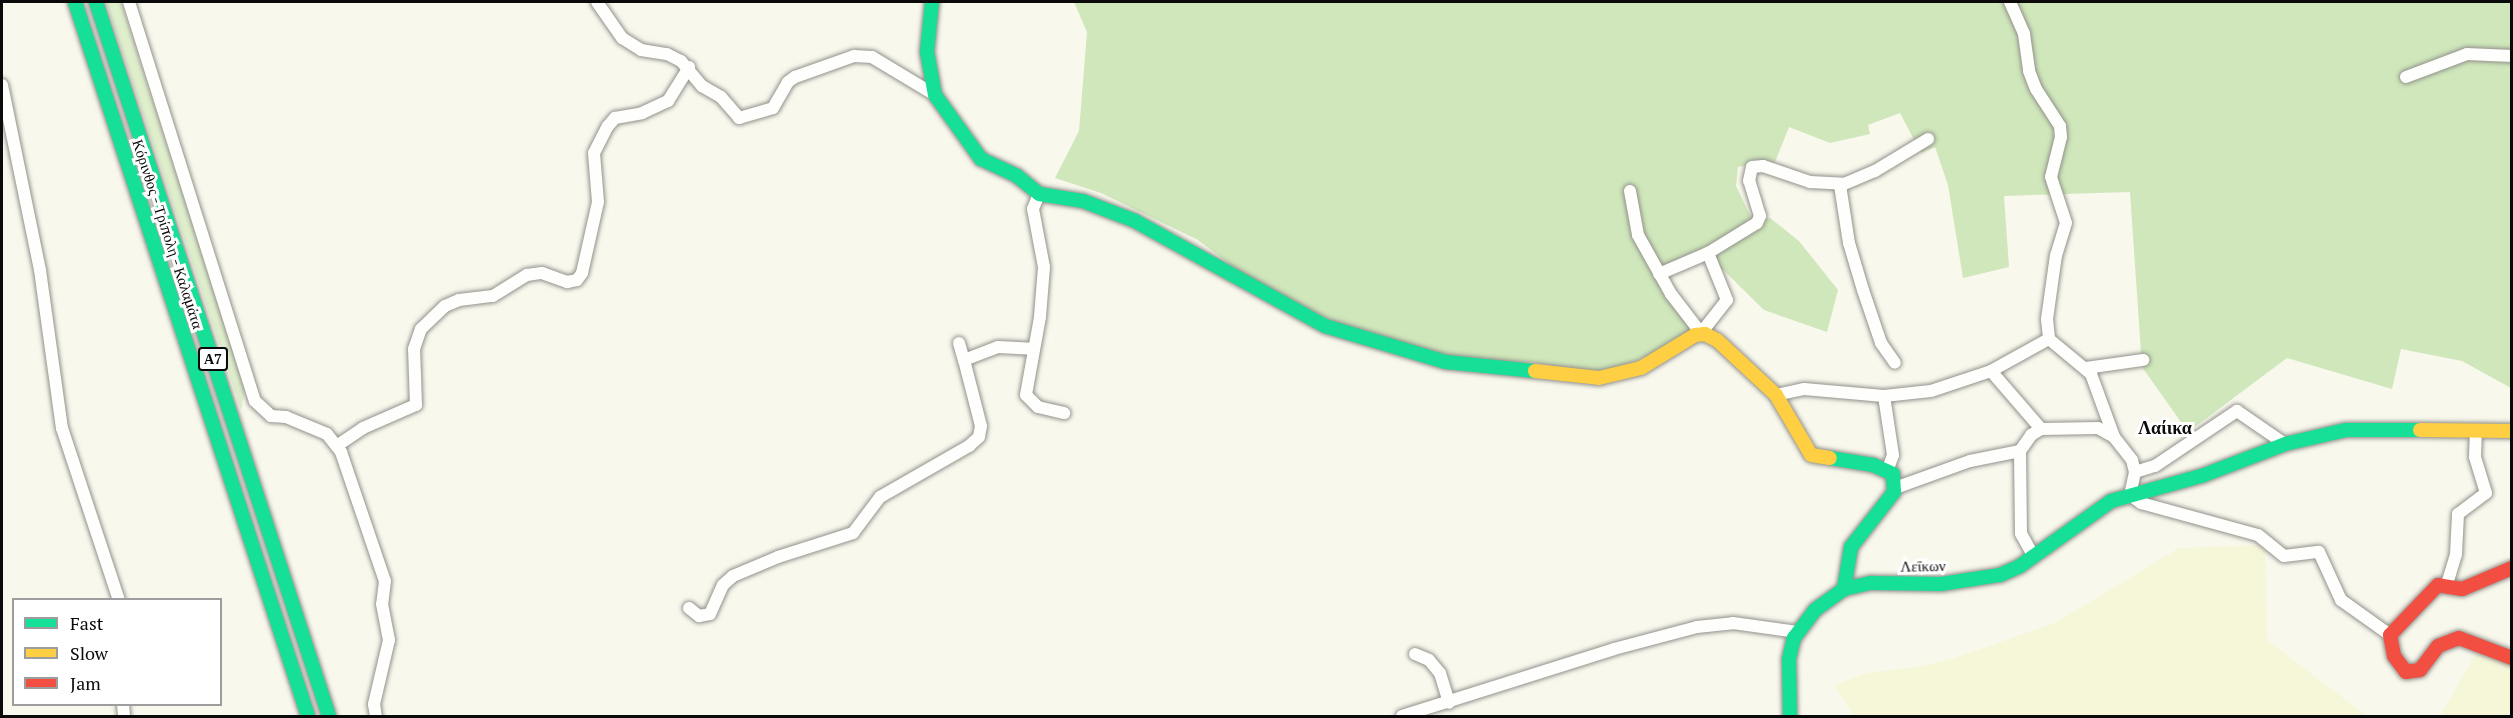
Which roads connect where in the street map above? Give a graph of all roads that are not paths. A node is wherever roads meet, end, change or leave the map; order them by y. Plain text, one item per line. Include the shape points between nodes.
1 (75, 2) edge
2 (96, 2) edge
3 (129, 2) edge
4 (597, 2) edge
5 (932, 2) edge
6 (2010, 2) edge
7 (2511, 56) edge
8 (689, 68) junction
9 (2406, 77) dead end
10 (2, 85) edge
11 (935, 95) junction
12 (1928, 139) dead end
13 (1840, 184) junction
14 (1630, 191) dead end
15 (1039, 194) junction
16 (1708, 253) junction
17 (1659, 274) junction
18 (1701, 333) junction
19 (2049, 339) junction
20 (959, 343) dead end
21 (1032, 349) junction
22 (964, 360) junction
23 (2143, 360) dead end
24 (1895, 363) dead end
25 (2086, 368) junction
26 (1991, 371) junction
27 (1776, 394) junction
28 (1884, 396) junction
29 (1064, 413) dead end
30 (2041, 429) junction
31 (2511, 431) edge
32 (2476, 434) junction
33 (2114, 437) junction
34 (2285, 444) junction
35 (338, 445) junction
36 (2020, 451) junction
37 (1888, 469) junction
38 (2135, 472) junction
39 (1895, 488) junction
40 (2130, 495) junction
41 (2034, 557) junction
42 (2511, 568) edge
43 (2447, 584) junction
44 (1844, 589) junction
45 (118, 598) edge
46 (689, 608) dead end
47 (1797, 632) junction
48 (2390, 635) junction
49 (1415, 654) dead end
50 (2511, 658) edge
51 (1449, 703) junction
52 (308, 717) edge
53 (329, 717) edge
54 (376, 717) edge
55 (1402, 717) edge
56 (1790, 717) edge

1 - 52 main road, Κόρινθος - Τρίπολη - Καλαμάτα / Α7
2 - 53 main road, Κόρινθος - Τρίπολη - Καλαμάτα / Α7
3 - 35 street via 255,401 265,413 327,434
4 - 8 street via 614,29 632,46 667,54
5 - 11 main road via 927,52
6 - 19 street via 2024,34 2032,80 2060,126 2051,177 2066,223 2047,319
7 - 9 street via 2467,54
8 - 11 street via 702,86 721,97 739,118 773,108 795,77 854,56 872,57
8 - 35 street via 668,101 642,113 615,118 608,126 594,153 598,202 582,273 577,280 567,282 542,273 527,275 493,296 445,306 421,329 414,349 416,405 363,428
10 - 45 street via 40,270 62,428
11 - 15 main road via 981,159 1017,176
12 - 13 street via 1875,171
13 - 16 street via 1810,182 1763,165 1752,167 1749,181 1760,216 1757,223
13 - 24 street via 1847,235 1863,290 1881,343
14 - 17 street via 1638,235
15 - 18 main road via 1083,201 1135,221 1334,330 1439,360 1605,378 1641,368 1677,343
15 - 21 street via 1033,209 1044,267 1040,317
16 - 17 street
16 - 18 street via 1727,300
17 - 18 street
18 - 27 main road via 1717,340
19 - 25 street via 2060,352
19 - 26 street
20 - 22 street
21 - 22 street via 998,347
21 - 29 street via 1026,395 1038,407
22 - 46 street via 981,426 974,442 880,497 853,533 733,576 723,585 710,614 699,616
23 - 25 street
25 - 33 street
26 - 28 street via 1931,390
26 - 30 street
27 - 28 street via 1804,389
27 - 37 main road via 1811,455
28 - 37 street via 1893,455
30 - 33 street via 2098,428
30 - 36 street via 2031,435
31 - 32 main road, Λεΐκων
32 - 34 main road, Λεΐκων via 2389,428 2346,430
32 - 43 street via 2475,457 2486,493 2458,514 2456,554
33 - 38 street via 2133,460
34 - 38 street via 2237,411 2155,466
34 - 40 main road, Λεΐκων via 2204,475
35 - 54 street via 385,581 382,604 389,639 374,704
36 - 39 street via 1970,461
36 - 41 street via 2020,525 2024,543
37 - 39 main road
38 - 40 street
39 - 44 main road via 1853,543
40 - 41 main road, Λεΐκων via 2098,508
40 - 48 street via 2141,503 2258,534 2284,556 2319,552 2342,600
41 - 44 main road, Λεΐκων via 1993,578 1941,584 1870,583
42 - 43 main road via 2462,589
43 - 48 main road via 2438,585
44 - 47 main road, Λεΐκων via 1829,597
47 - 51 street via 1733,624 1697,627 1614,649
47 - 56 main road, Λεΐκων via 1790,652
48 - 50 main road via 2394,656 2406,672 2420,670 2438,646 2459,638
49 - 51 street via 1429,660 1440,674
51 - 55 street

